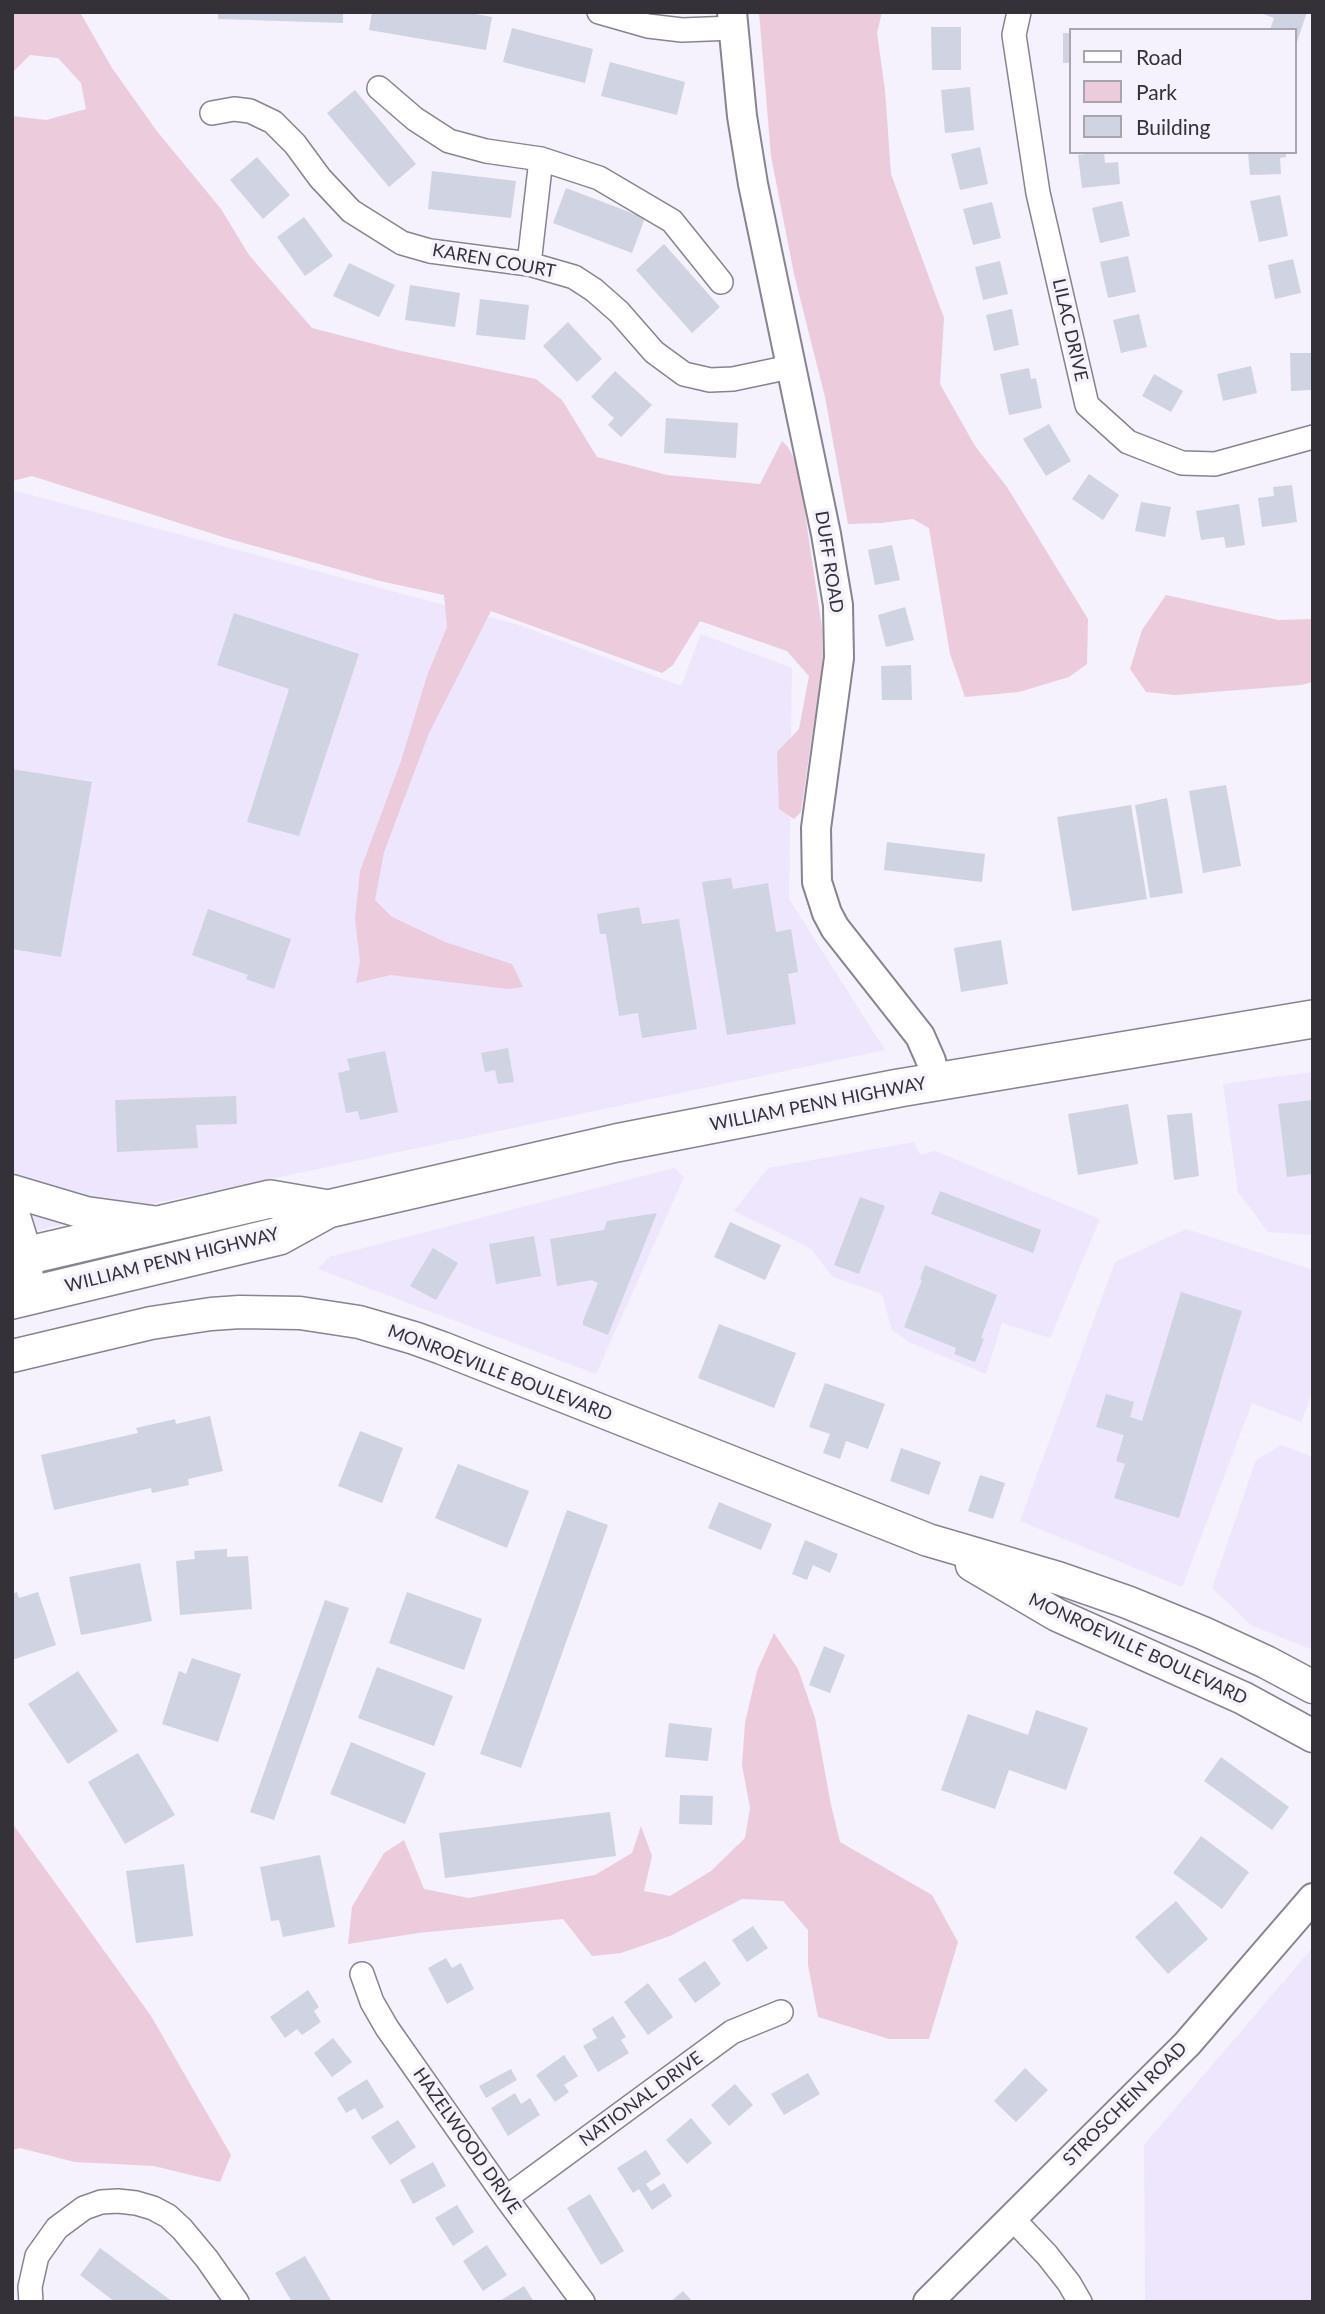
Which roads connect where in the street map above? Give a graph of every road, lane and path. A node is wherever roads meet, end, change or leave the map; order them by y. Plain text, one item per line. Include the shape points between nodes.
1 (599, 12) edge
2 (1019, 12) edge
3 (732, 20) edge
4 (379, 88) dead end
5 (212, 113) dead end
6 (541, 159) junction
7 (529, 264) junction
8 (721, 282) dead end
9 (790, 367) junction
10 (1313, 437) edge
11 (1313, 1019) edge
12 (936, 1082) junction
13 (12, 1191) edge
14 (328, 1209) junction
15 (12, 1210) edge
16 (160, 1223) junction
17 (18, 1276) edge
18 (12, 1356) edge
19 (928, 1540) junction
20 (1313, 1687) edge
21 (1313, 1736) edge
22 (1313, 1898) edge
23 (362, 1974) dead end
24 (781, 2012) dead end
25 (506, 2198) junction
26 (1011, 2217) junction
27 (31, 2302) edge
28 (237, 2302) edge
29 (583, 2302) edge
30 (928, 2302) edge
31 (1080, 2302) edge

1 - 3 street via 682,30
2 - 10 street, LILAC DRIVE via 1014,35 1038,193 1087,405 1128,442 1182,463 1215,464
3 - 9 street, DUFF ROAD via 752,184
4 - 6 street via 415,120 449,141
5 - 7 street, KAREN COURT via 250,111 273,122 351,211 402,243
6 - 7 street
6 - 8 street via 599,178 672,221
7 - 9 street, KAREN COURT via 574,277 594,290 654,352 684,374 733,379
9 - 12 street, DUFF ROAD via 826,534 839,632 816,828 817,882 835,928 920,1036
11 - 12 highway, WILLIAM PENN HIGHWAY
12 - 14 highway, WILLIAM PENN HIGHWAY via 654,1135
13 - 16 main road via 86,1213
14 - 16 highway, WILLIAM PENN HIGHWAY via 270,1199
14 - 17 highway, WILLIAM PENN HIGHWAY via 279,1236
15 - 17 main road
16 - 17 highway, WILLIAM PENN HIGHWAY
18 - 19 main road, MONROEVILLE BOULEVARD via 151,1323 211,1314 300,1313 359,1322 455,1353
19 - 20 main road, MONROEVILLE BOULEVARD via 1127,1602 1254,1656
19 - 21 main road, MONROEVILLE BOULEVARD via 1057,1615 1243,1698
22 - 26 street, STROSCHEIN ROAD via 1187,2044
23 - 25 street, HAZELWOOD DRIVE via 387,2028
24 - 25 street, NATIONAL DRIVE via 732,2032
25 - 29 street, HAZELWOOD DRIVE
26 - 30 street, STROSCHEIN ROAD
26 - 31 street via 1047,2255
27 - 28 street via 32,2270 51,2234 84,2208 118,2201 168,2216 207,2259

